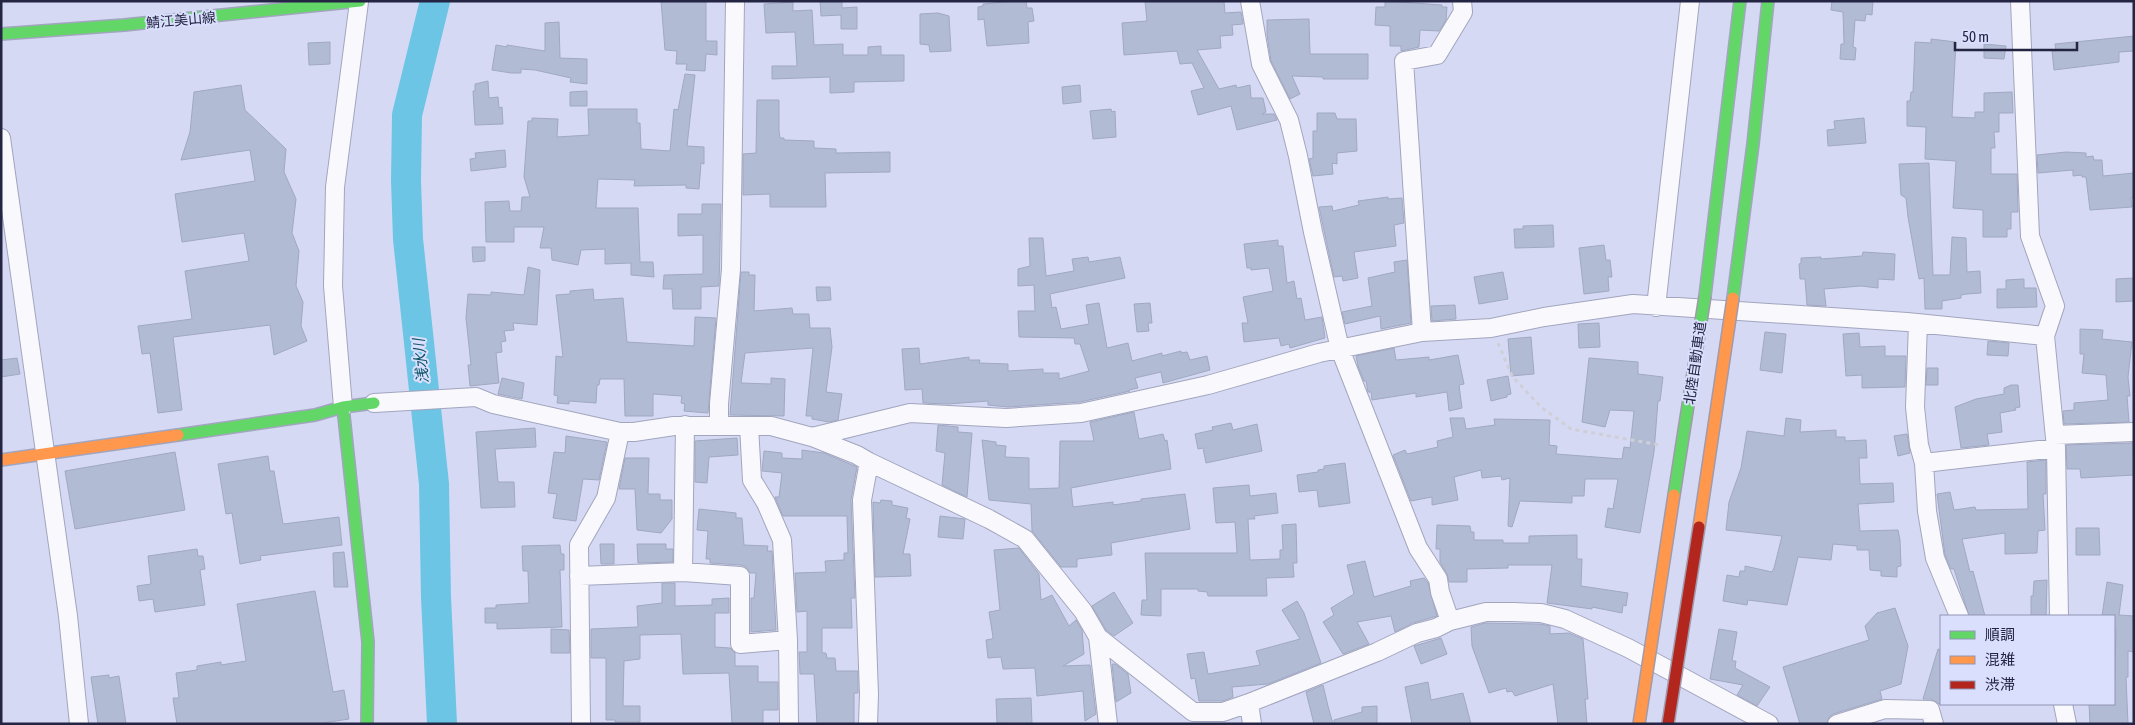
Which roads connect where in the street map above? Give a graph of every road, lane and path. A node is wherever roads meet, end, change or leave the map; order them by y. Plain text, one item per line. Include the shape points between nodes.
1 (360, 1) edge
2 (735, 1) edge
3 (1250, 1) edge
4 (1462, 1) edge
5 (1690, 1) edge
6 (1740, 1) edge
7 (1768, 1) edge
8 (1775, 1) edge
9 (2020, 1) edge
10 (232, 8) edge
11 (1, 34) edge
12 (1, 138) edge
13 (1753, 144) junction
14 (7, 216) edge
15 (1656, 307) junction
16 (1918, 323) junction
17 (1491, 328) junction
18 (1422, 332) junction
19 (2045, 336) junction
20 (1340, 349) junction
21 (374, 403) joint
22 (343, 407) junction
23 (685, 425) junction
24 (719, 426) junction
25 (749, 426) junction
26 (620, 432) junction
27 (2134, 432) edge
28 (812, 437) junction
29 (2056, 441) junction
30 (46, 454) junction
31 (1659, 455) dead end
32 (1, 460) edge
33 (869, 462) junction
34 (1924, 463) junction
35 (682, 572) junction
36 (579, 576) junction
37 (1960, 615) edge
38 (2059, 615) edge
39 (1450, 621) junction
40 (1098, 637) junction
41 (788, 640) junction
42 (1249, 703) junction
43 (2063, 705) edge
44 (79, 724) edge
45 (367, 724) edge
46 (581, 724) edge
47 (788, 724) edge
48 (868, 724) edge
49 (1108, 724) edge
50 (1252, 724) edge
51 (1639, 724) edge
52 (1668, 724) edge
53 (1769, 724) edge
54 (1837, 724) edge
55 (1934, 724) edge
56 (2067, 724) edge

1 - 10 main road, 鯖江美山線
1 - 22 street via 336,187 333,286
2 - 24 street via 731,269
3 - 20 street via 1260,64 1289,120
4 - 18 street via 1463,12 1437,55 1404,61
5 - 15 street
6 - 51 main road, 北陸自動車道, bridge via 1705,296
7 - 13 main road, 北陸自動車道
8 - 13 main road
9 - 19 street via 2030,236 2055,306
10 - 11 main road, 鯖江美山線
12 - 14 street
13 - 52 main road, 北陸自動車道, bridge via 1710,464
14 - 30 street
15 - 16 street
15 - 17 street via 1633,304
16 - 19 street
16 - 34 street via 1915,407
17 - 18 street
17 - 31 path via 1512,376 1541,408 1571,429 1660,445
18 - 20 street
19 - 29 street
20 - 28 street via 1208,385 1081,413 1006,418 910,412
20 - 39 street via 1418,548 1438,578
21 - 22 main road
21 - 26 street via 476,397 493,404
22 - 30 main road via 315,415
22 - 45 main road via 368,642
23 - 24 street
23 - 26 street
23 - 35 street
24 - 25 street
25 - 28 street via 771,426
25 - 41 street via 752,480 782,540
26 - 36 street via 606,498 579,545
27 - 29 street
28 - 33 street
29 - 34 street
29 - 38 street
30 - 32 main road
30 - 44 street
33 - 40 street via 988,518 1024,539 1083,611
33 - 48 street via 862,500
34 - 37 street via 1927,511 1936,558
35 - 36 street
35 - 41 street via 740,576 740,644
36 - 46 street
39 - 42 street
39 - 53 street via 1486,612 1541,613 1565,619 1628,648
40 - 42 street via 1192,712 1223,712
40 - 49 street
41 - 47 street
42 - 50 street
43 - 56 street
54 - 55 street via 1885,708 1930,710

